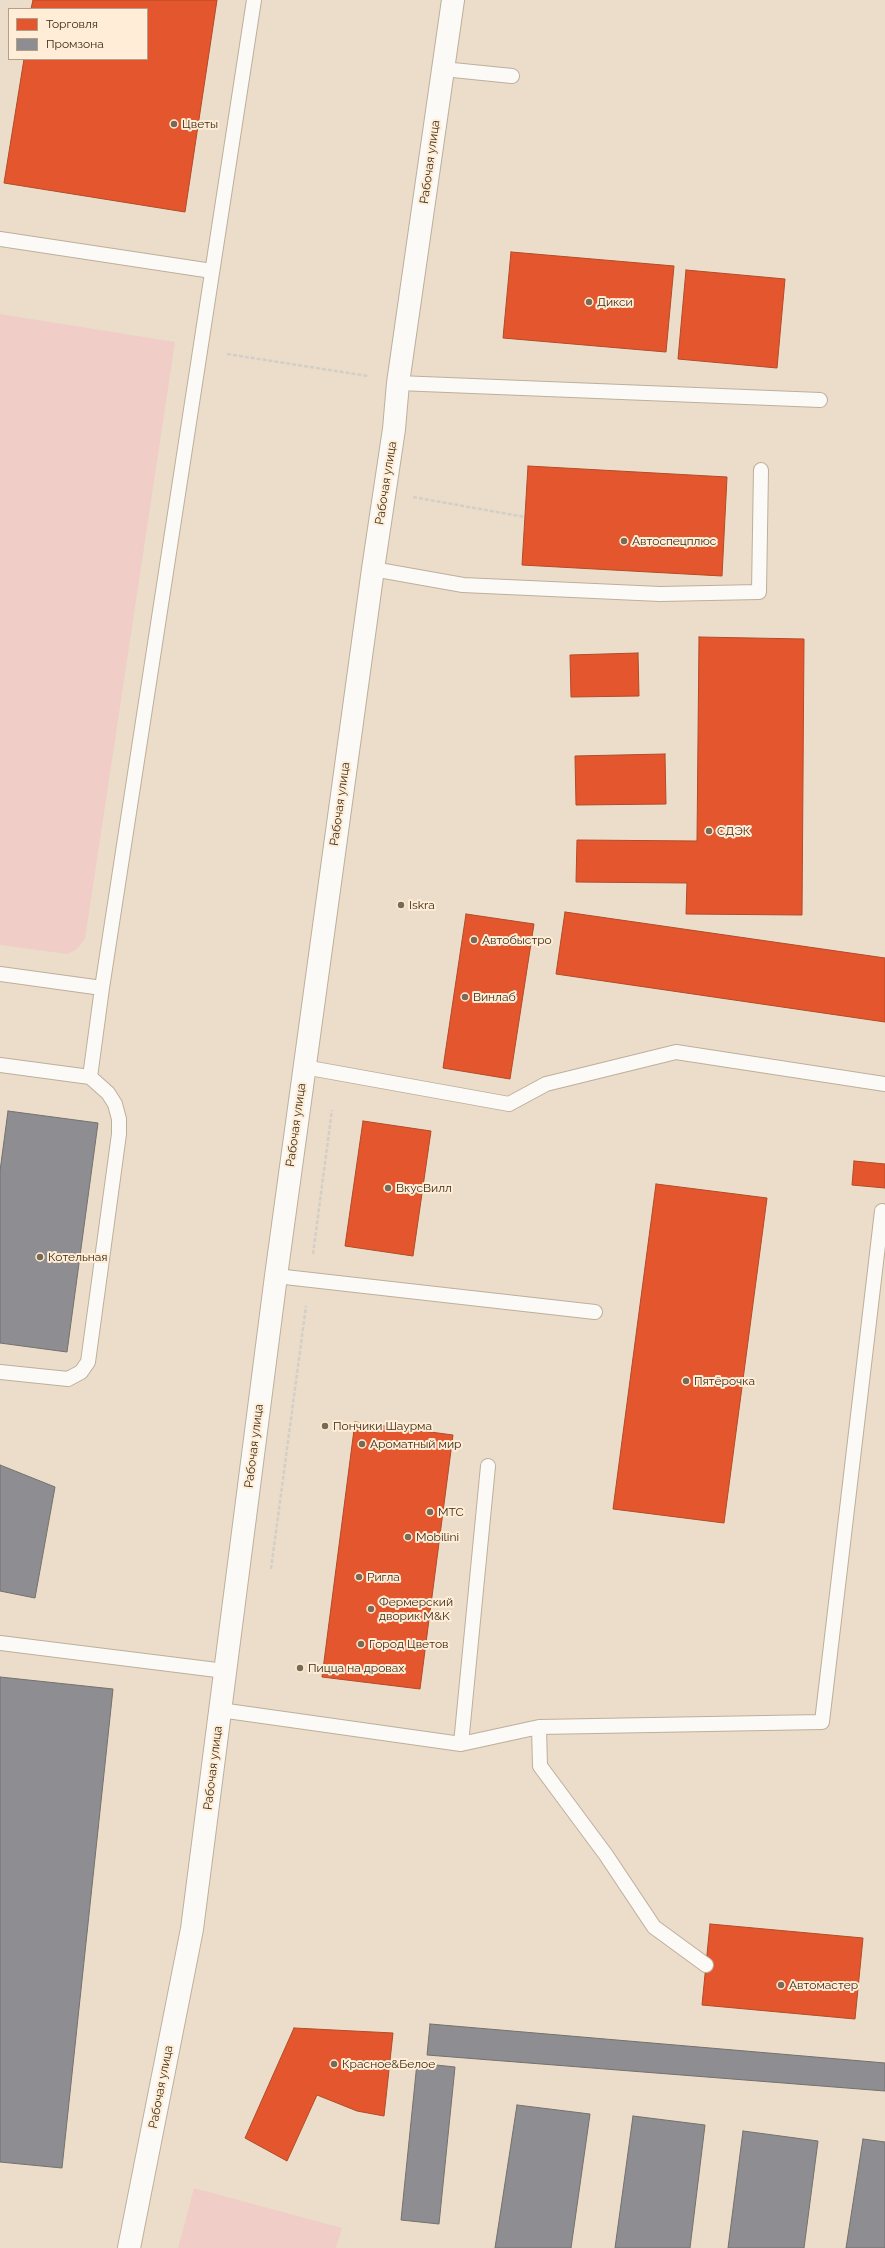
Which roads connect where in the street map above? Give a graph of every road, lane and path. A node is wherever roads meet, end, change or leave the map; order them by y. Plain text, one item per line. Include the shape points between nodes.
1 (254, 0) edge
2 (453, 0) edge
3 (443, 69) junction
4 (512, 76) dead end
5 (0, 239) edge
6 (212, 272) junction
7 (200, 349) junction
8 (370, 377) dead end
9 (398, 383) junction
10 (820, 400) dead end
11 (761, 470) dead end
12 (414, 489) dead end
13 (525, 517) dead end
14 (373, 569) junction
15 (0, 974) edge
16 (102, 988) junction
17 (0, 1065) edge
18 (304, 1067) junction
19 (90, 1077) junction
20 (885, 1084) edge
21 (882, 1211) dead end
22 (276, 1276) junction
23 (596, 1312) dead end
24 (0, 1372) edge
25 (488, 1466) dead end
26 (0, 1643) edge
27 (225, 1671) junction
28 (220, 1710) junction
29 (539, 1727) junction
30 (461, 1744) junction
31 (706, 1965) dead end
32 (129, 2248) edge

1 - 6 lane
2 - 3 street, Рабочая улица
3 - 4 lane
3 - 9 street, Рабочая улица
5 - 6 lane
6 - 7 lane
7 - 8 path
7 - 16 lane
9 - 10 lane
9 - 14 street, Рабочая улица via 394,429
11 - 14 lane via 759,592 660,594 463,585
12 - 13 path via 412,497
14 - 18 street, Рабочая улица
15 - 16 lane
16 - 19 lane
17 - 19 lane
18 - 20 lane via 509,1104 546,1084 676,1052
18 - 22 street, Рабочая улица
19 - 24 lane via 108,1093 115,1104 120,1134 88,1362 81,1372 68,1379
21 - 29 lane via 822,1722
22 - 23 lane
22 - 27 street, Рабочая улица
25 - 30 lane
26 - 27 lane
27 - 28 street, Рабочая улица
28 - 30 lane
28 - 32 street, Рабочая улица via 192,1929
29 - 30 lane
29 - 31 lane via 540,1766 606,1855 654,1927

